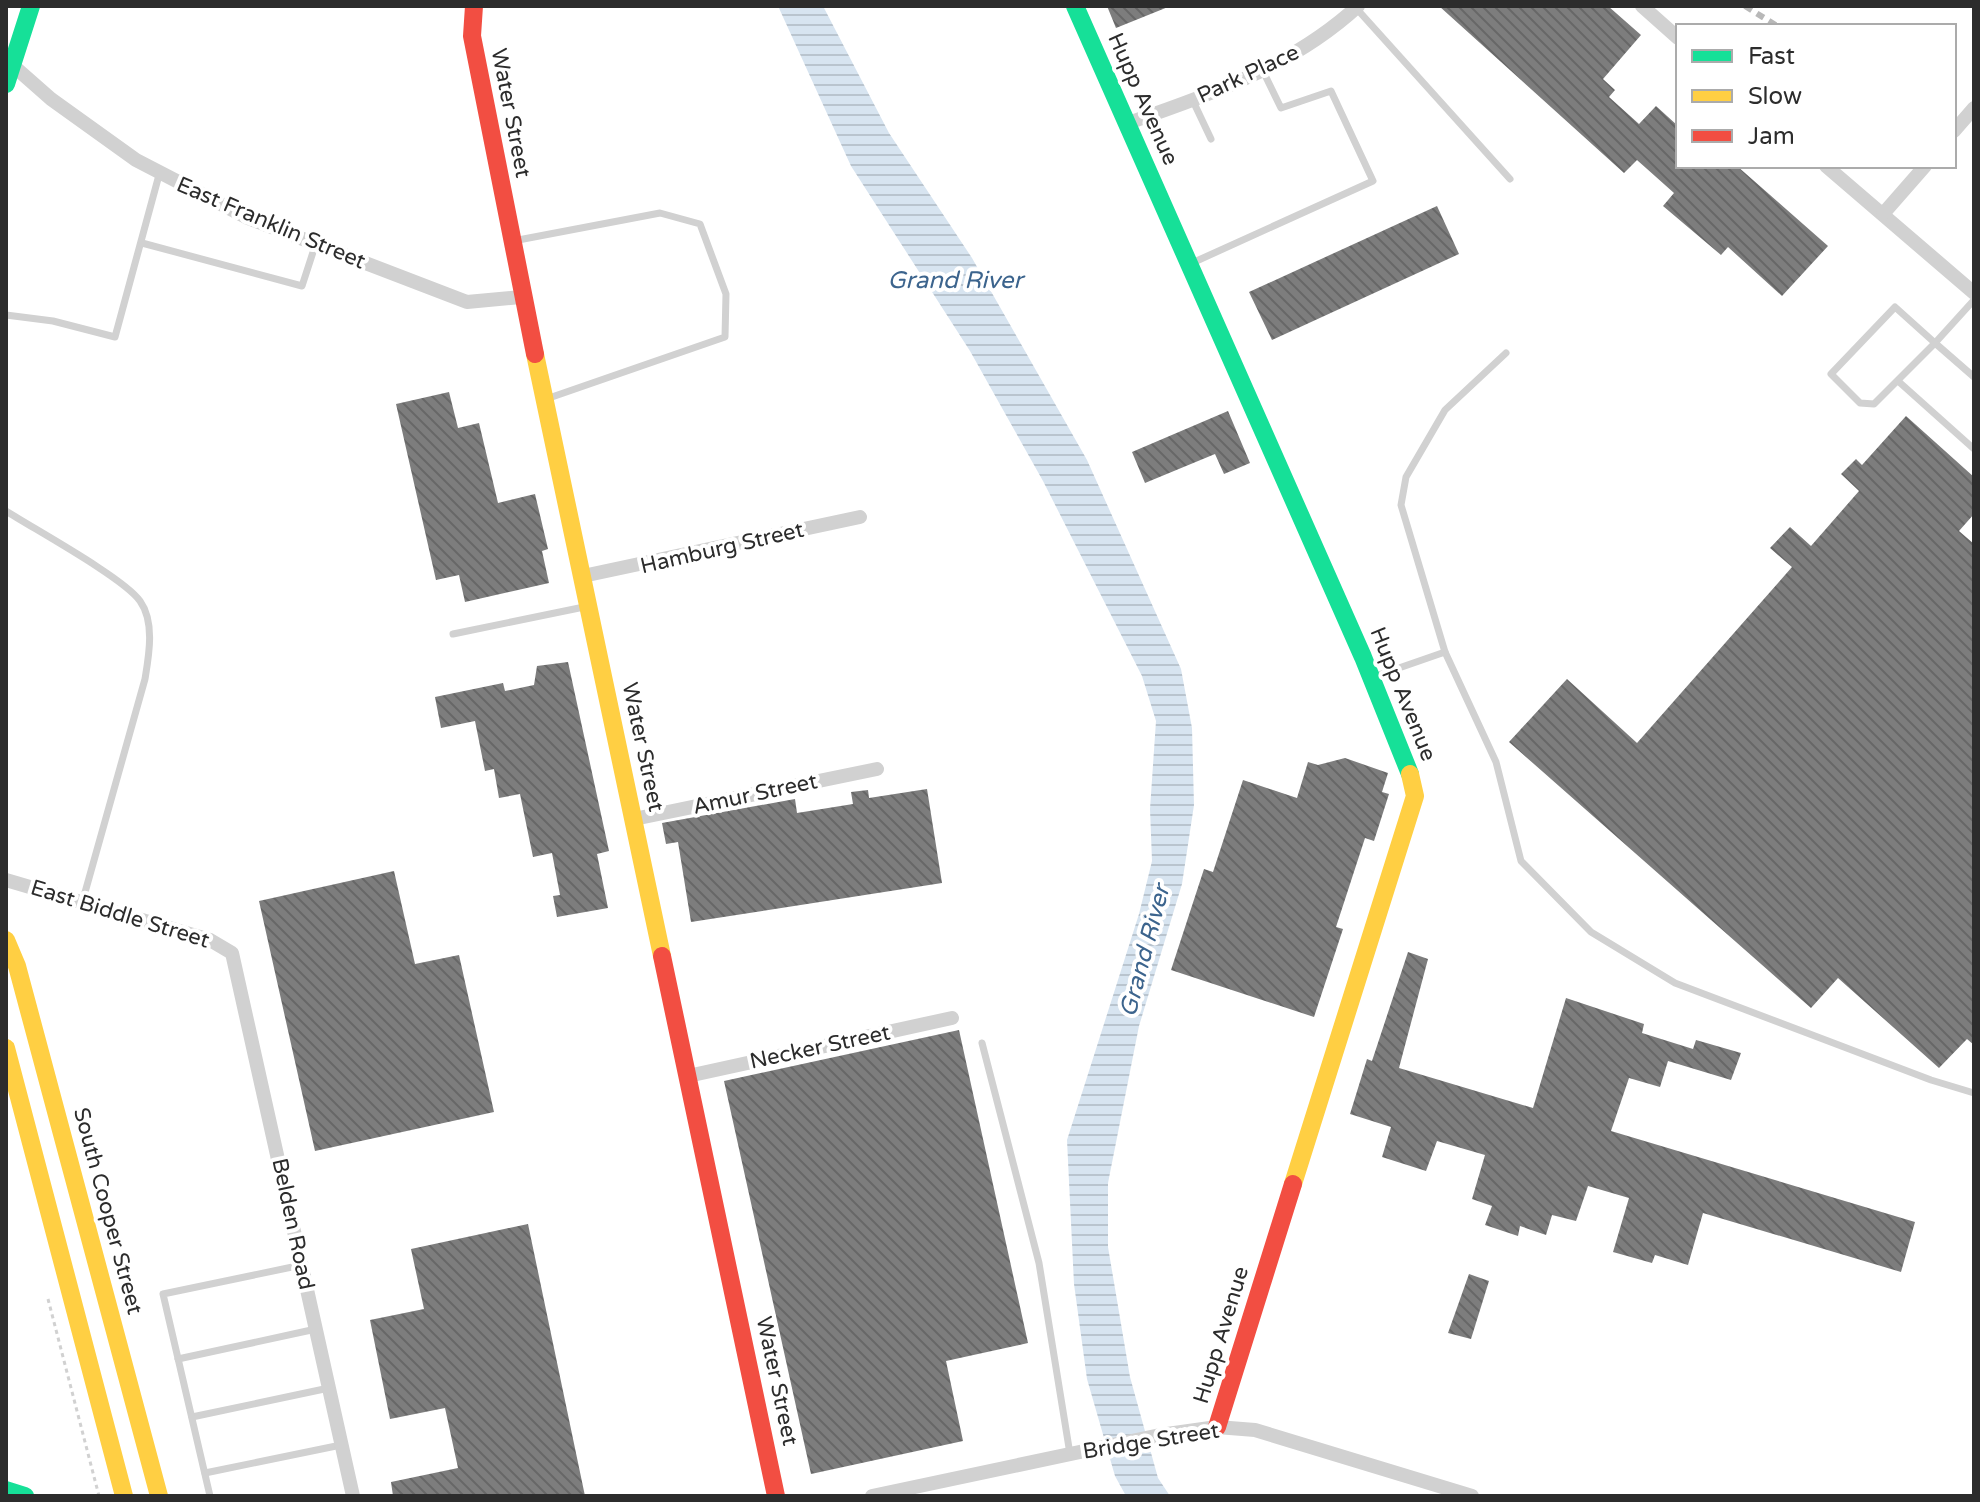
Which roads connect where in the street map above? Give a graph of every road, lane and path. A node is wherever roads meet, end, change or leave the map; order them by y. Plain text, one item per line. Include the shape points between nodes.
1 (31, 6) edge
2 (474, 6) edge
3 (1075, 6) edge
4 (1642, 6) edge
5 (1357, 7) edge
6 (1676, 36) edge
7 (9, 62) edge
8 (1263, 71) junction
9 (6, 84) edge
10 (1193, 101) junction
11 (1974, 108) edge
12 (1128, 123) junction
13 (1956, 129) edge
14 (1211, 139) dead end
15 (1828, 168) edge
16 (1923, 168) edge
17 (159, 175) junction
18 (1510, 179) dead end
19 (1883, 214) junction
20 (511, 241) junction
21 (142, 243) junction
22 (315, 246) junction
23 (1190, 264) junction
24 (1974, 293) edge
25 (521, 297) junction
26 (1974, 300) edge
27 (6, 315) edge
28 (1935, 343) junction
29 (1506, 353) dead end
30 (1974, 377) edge
31 (1898, 381) junction
32 (545, 399) junction
33 (1974, 449) edge
34 (6, 511) edge
35 (860, 517) dead end
36 (583, 576) junction
37 (590, 606) junction
38 (453, 634) dead end
39 (1445, 652) junction
40 (1371, 677) junction
41 (877, 769) dead end
42 (634, 819) junction
43 (6, 880) edge
44 (82, 903) junction
45 (6, 940) edge
46 (232, 953) joint
47 (952, 1018) dead end
48 (982, 1043) dead end
49 (6, 1048) edge
50 (688, 1076) junction
51 (1974, 1093) edge
52 (302, 1265) junction
53 (46, 1291) dead end
54 (316, 1329) junction
55 (178, 1359) junction
56 (329, 1388) junction
57 (192, 1417) junction
58 (1217, 1427) junction
59 (341, 1445) junction
60 (1078, 1452) junction
61 (205, 1473) junction
62 (6, 1490) edge
63 (25, 1496) edge
64 (99, 1496) edge
65 (124, 1496) edge
66 (159, 1496) edge
67 (210, 1496) edge
68 (353, 1496) edge
69 (776, 1496) edge
70 (872, 1496) edge
71 (1472, 1496) edge

1 - 7 street
2 - 20 street, Water Street via 472,36
3 - 12 street, Hupp Avenue
4 - 6 street
5 - 8 street, Park Place via 1307,47
5 - 18 lane
7 - 9 street
7 - 17 street, East Franklin Street via 51,99
8 - 10 street, Park Place
8 - 23 lane via 1281,108 1331,91 1373,181
10 - 12 street, Park Place
10 - 14 lane
11 - 13 street
12 - 23 street, Hupp Avenue
15 - 19 street
16 - 19 street
17 - 21 lane
17 - 22 street, East Franklin Street
19 - 24 street
20 - 25 street, Water Street
20 - 32 lane via 660,213 700,224 726,294 725,337
21 - 22 lane via 302,286
21 - 27 lane via 115,337
22 - 25 street, East Franklin Street via 467,302
23 - 40 street, Hupp Avenue
25 - 32 street, Water Street
26 - 28 lane
28 - 30 lane
28 - 31 lane
28 - 31 lane via 1895,307 1831,374 1860,403 1874,404
29 - 39 lane via 1445,410 1406,477 1401,505
31 - 33 lane
32 - 36 street, Water Street
34 - 44 lane via 124,586 141,602 151,642
35 - 36 street, Hamburg Street
36 - 37 street, Water Street
37 - 38 lane
37 - 42 street, Water Street
39 - 40 lane
39 - 51 lane via 1496,762 1521,861 1591,932 1675,983
40 - 58 street, Hupp Avenue via 1415,796
41 - 42 street, Amur Street
42 - 50 street, Water Street
43 - 44 street, East Biddle Street
44 - 46 street, East Biddle Street via 210,940
45 - 66 street, South Cooper Street
46 - 52 street, Belden Road
47 - 50 street, Necker Street
48 - 60 lane via 1039,1263
49 - 65 street
50 - 69 street, Water Street
52 - 54 street, Belden Road
52 - 55 lane via 163,1294
53 - 64 path
54 - 55 lane
54 - 56 street, Belden Road
55 - 57 lane
56 - 57 lane
56 - 59 street, Belden Road
57 - 61 lane
58 - 60 street, Bridge Street
58 - 71 street, Bridge Street via 1255,1430
59 - 61 lane
59 - 68 street, Belden Road
60 - 70 street, Bridge Street
61 - 67 lane
62 - 63 street

